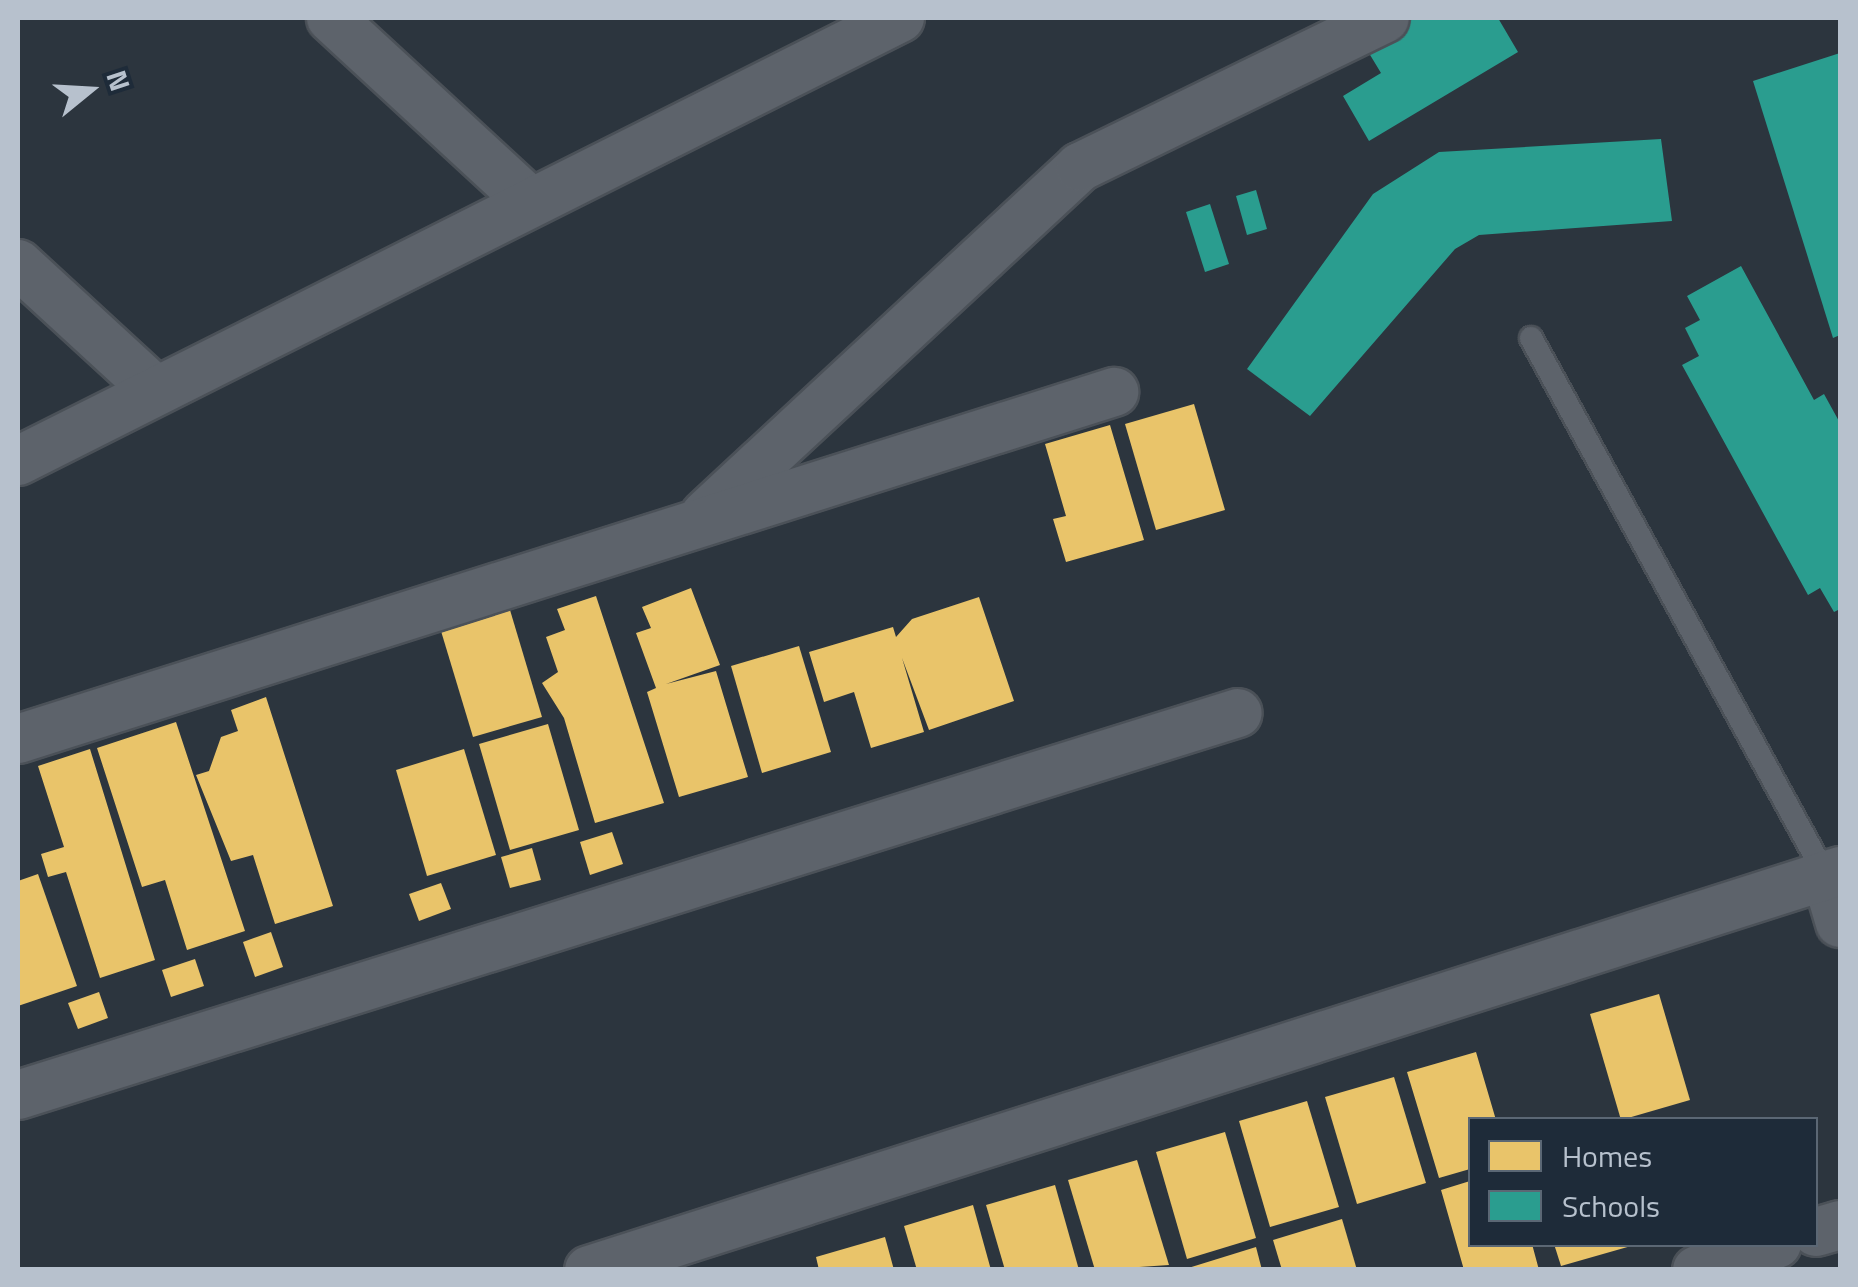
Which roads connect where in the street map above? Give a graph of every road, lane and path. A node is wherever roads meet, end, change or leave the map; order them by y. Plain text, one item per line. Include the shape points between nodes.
1 (332, 18) edge
2 (900, 18) edge
3 (1385, 18) edge
4 (529, 201) junction
5 (18, 264) edge
6 (1531, 338) dead end
7 (153, 388) junction
8 (1114, 392) dead end
9 (18, 460) edge
10 (695, 524) junction
11 (1238, 713) dead end
12 (18, 738) edge
13 (1833, 874) edge
14 (1840, 923) edge
15 (18, 1095) edge
16 (1768, 1247) edge
17 (590, 1270) edge
18 (1697, 1270) edge

1 - 4 street
2 - 4 street
3 - 10 street via 1080,167
4 - 7 street
5 - 7 street
6 - 13 lane
7 - 9 street
8 - 10 street
10 - 12 street
11 - 15 street
13 - 14 street
13 - 17 street
16 - 18 street

